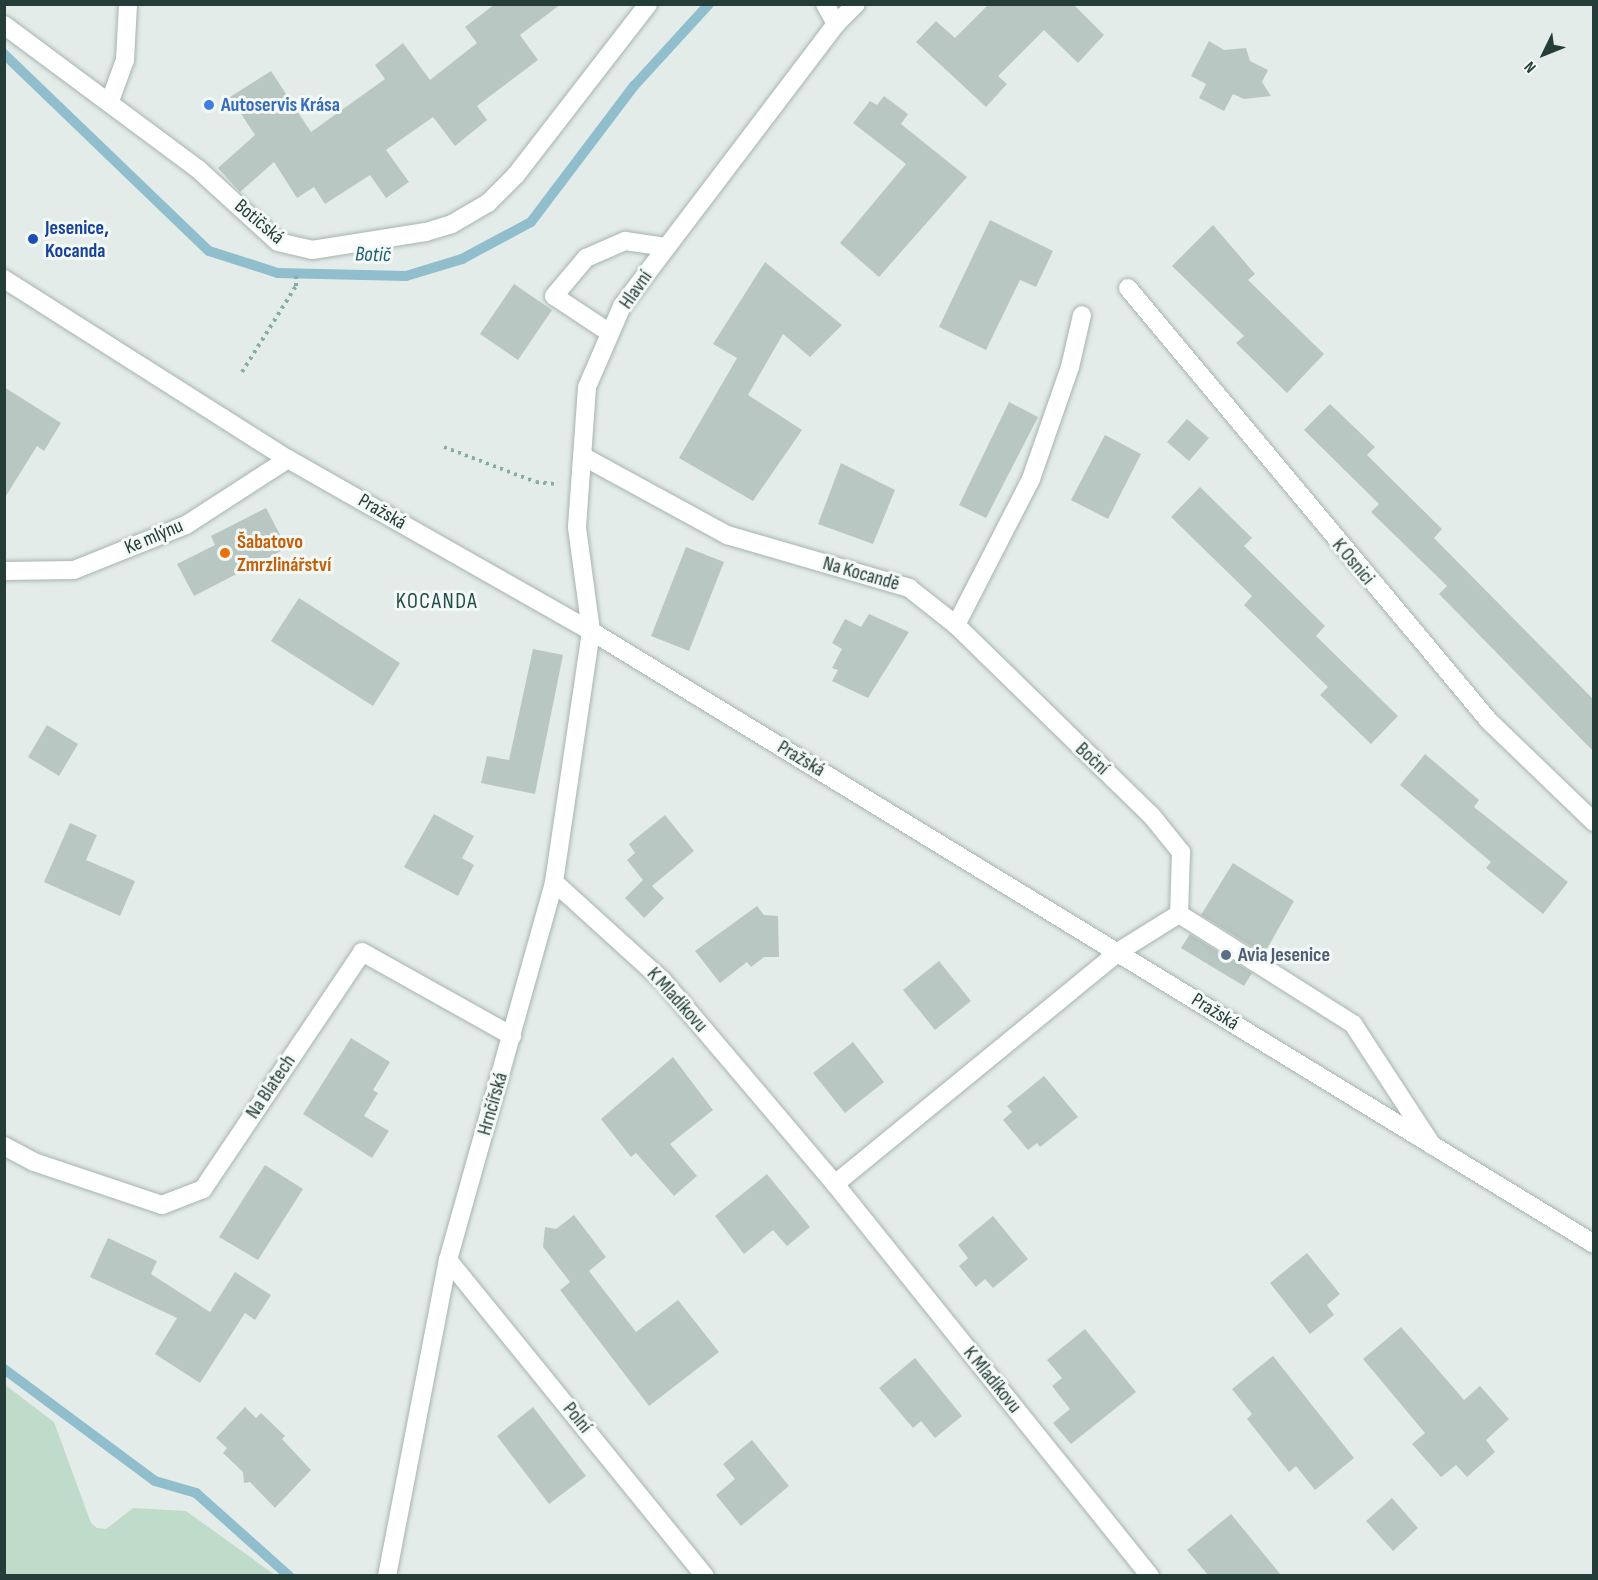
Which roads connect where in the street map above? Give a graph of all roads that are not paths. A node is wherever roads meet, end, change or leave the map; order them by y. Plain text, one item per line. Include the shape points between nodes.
1 (128, 4) edge
2 (648, 4) edge
3 (825, 4) edge
4 (856, 4) edge
5 (836, 24) junction
6 (4, 25) edge
7 (110, 101) junction
8 (666, 247) junction
9 (4, 279) edge
10 (1128, 288) dead end
11 (1082, 315) dead end
12 (610, 333) junction
13 (584, 457) junction
14 (288, 459) junction
15 (4, 571) edge
16 (956, 625) junction
17 (591, 631) junction
18 (1593, 822) edge
19 (554, 882) junction
20 (1179, 914) junction
21 (1118, 952) junction
22 (512, 1036) junction
23 (1432, 1145) junction
24 (4, 1146) edge
25 (835, 1184) junction
26 (1593, 1244) edge
27 (448, 1260) junction
28 (387, 1575) edge
29 (705, 1575) edge
30 (1150, 1575) edge

1 - 7 street via 124,60
2 - 7 street, Botičská via 516,175 488,202 452,224 426,232 312,250 293,249 278,242 198,169
3 - 5 street
4 - 5 street, Hlavní
5 - 8 street, Hlavní
6 - 7 street, Botičská
8 - 12 street, Hlavní via 622,306
8 - 12 street via 625,241 586,258 554,296
9 - 14 street, Pražská
10 - 18 street, K Osnici via 1489,721
11 - 16 street via 1071,367 1031,479
12 - 13 street, Hlavní via 587,387
13 - 16 street, Na Kocandě via 728,535 909,588
13 - 17 street, Hlavní via 577,527
14 - 15 street, Ke mlýnu via 186,525 74,570
14 - 17 street, Pražská
16 - 20 street, Boční via 1151,814 1181,852
17 - 19 street, Hrnčířská
17 - 21 street, Pražská
19 - 22 street, Hrnčířská
19 - 25 street, K Mladíkovu via 662,980
20 - 21 street
20 - 23 street via 1353,1024
21 - 23 street, Pražská
21 - 25 street
22 - 24 street, Na Blatech via 362,952 202,1189 162,1205 34,1162
22 - 27 street, Hrnčířská
23 - 26 street, Pražská
25 - 30 street, K Mladíkovu
27 - 28 street, Hrnčířská
27 - 29 street, Polní

